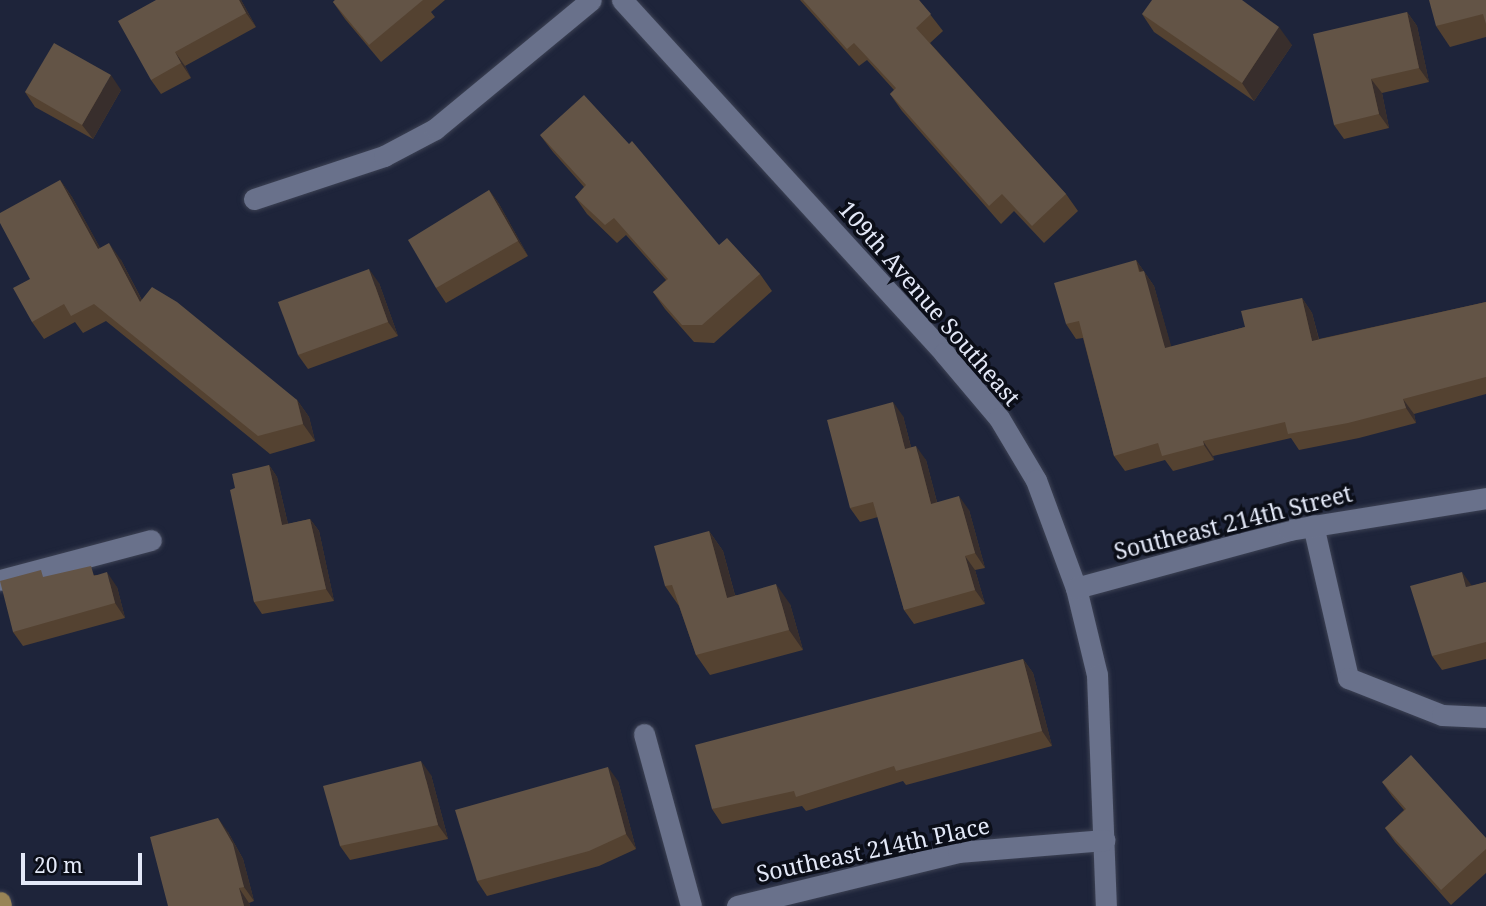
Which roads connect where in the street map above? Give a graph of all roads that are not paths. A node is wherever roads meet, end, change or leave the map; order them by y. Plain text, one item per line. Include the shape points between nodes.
1 (591, 0) edge
2 (622, 0) edge
3 (254, 199) dead end
4 (1486, 498) edge
5 (1313, 525) junction
6 (151, 540) dead end
7 (0, 580) edge
8 (1076, 588) junction
9 (1486, 717) edge
10 (643, 734) dead end
11 (1105, 840) junction
12 (691, 906) edge
13 (737, 906) edge
14 (1107, 906) edge

1 - 3 street via 435,129 384,156
2 - 8 street, 109th Avenue Southeast via 999,418 1036,480
4 - 5 street, Southeast 214th Street
5 - 8 street, Southeast 214th Street
5 - 9 street via 1348,678 1442,715
6 - 7 street
8 - 11 street, 109th Avenue Southeast via 1097,675
10 - 12 street
11 - 13 street, Southeast 214th Place via 958,852
11 - 14 street, 109th Avenue Southeast

